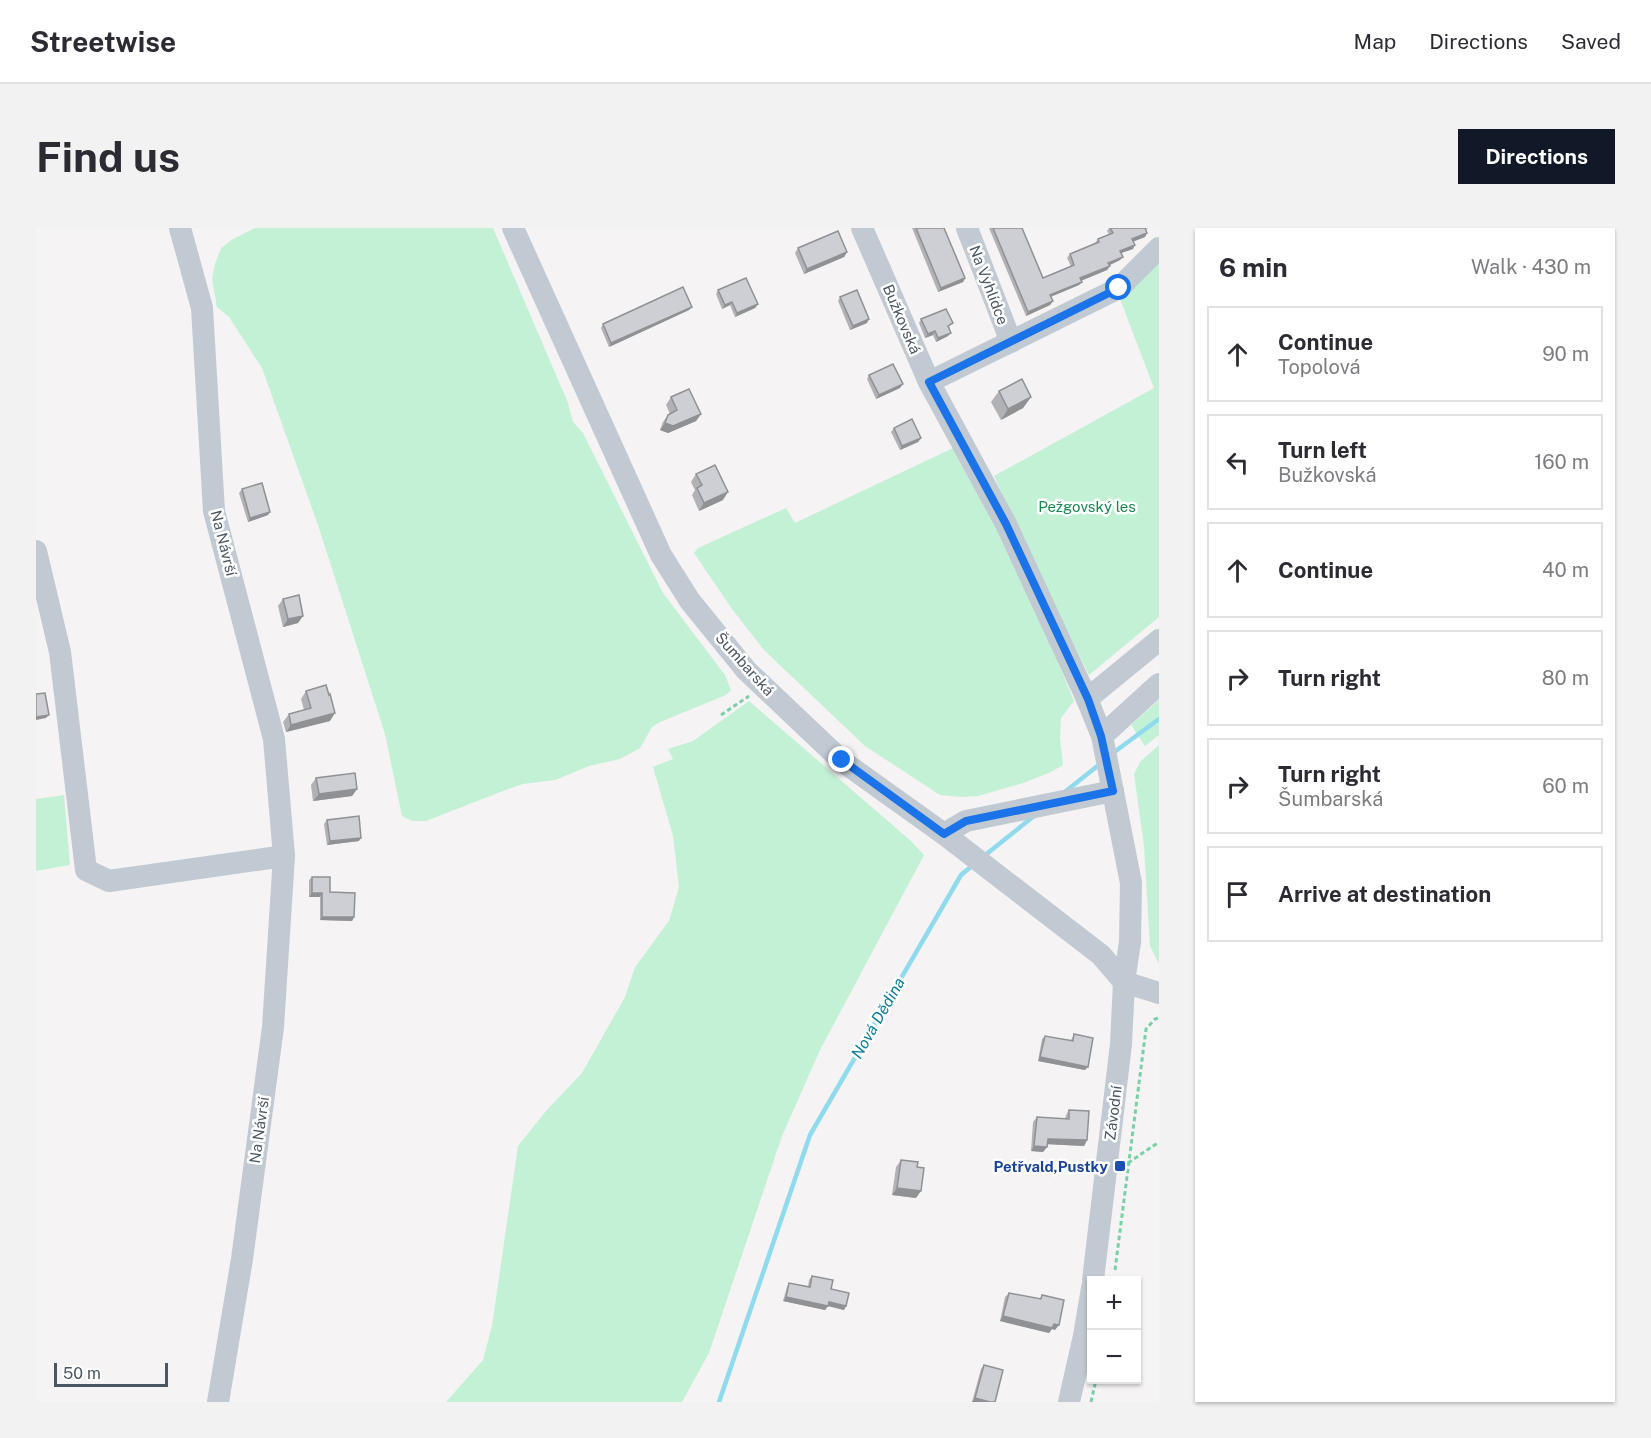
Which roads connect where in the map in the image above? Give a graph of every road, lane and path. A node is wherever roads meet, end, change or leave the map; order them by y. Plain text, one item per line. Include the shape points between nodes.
1 (180, 228) edge
2 (513, 228) edge
3 (862, 228) edge
4 (967, 228) edge
5 (1159, 248) edge
6 (1011, 342) junction
7 (929, 382) junction
8 (36, 551) edge
9 (1159, 640) edge
10 (1159, 684) edge
11 (762, 685) junction
12 (1088, 699) junction
13 (721, 715) dead end
14 (1101, 736) junction
15 (1113, 791) junction
16 (944, 834) junction
17 (284, 856) junction
18 (1124, 982) junction
19 (1159, 993) edge
20 (1159, 1018) edge
21 (1159, 1142) edge
22 (1128, 1163) junction
23 (1114, 1271) dead end
24 (1094, 1276) edge
25 (1087, 1318) edge
26 (1095, 1384) edge
27 (218, 1402) edge
28 (1069, 1402) edge
29 (1091, 1402) edge

1 - 17 street, Na Návrší via 202,308 214,511 274,739
2 - 11 street, Šumbarská via 661,555 690,601
3 - 7 street, Bužkovská
4 - 6 street, Na Vyhlídce
5 - 6 street via 1119,288
6 - 7 street
7 - 12 street, Bužkovská via 1006,524
8 - 17 street via 60,652 86,870 109,881
9 - 12 street
10 - 14 street
11 - 13 path
11 - 16 street, Šumbarská via 842,760
12 - 14 street, Bužkovská
14 - 15 street, Bužkovská
15 - 16 street via 966,821
15 - 18 street, Závodní via 1131,883 1130,942
16 - 18 street, Šumbarská via 1101,955
17 - 27 street, Na Návrší via 273,1027
18 - 19 street
18 - 24 street, Závodní via 1121,1044
20 - 22 path via 1146,1029
21 - 22 path
22 - 23 path
25 - 28 street
26 - 29 path

